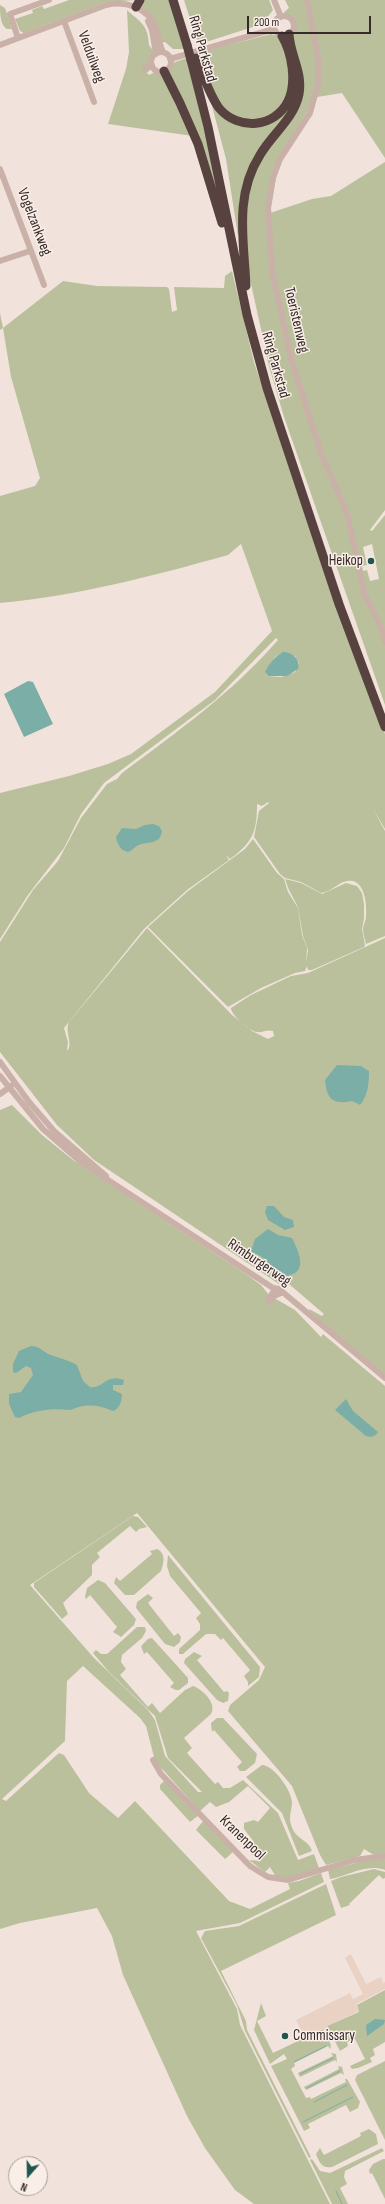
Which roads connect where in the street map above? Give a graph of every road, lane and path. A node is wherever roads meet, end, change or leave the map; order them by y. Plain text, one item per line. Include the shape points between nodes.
1 (49, 0) edge
2 (173, 0) edge
3 (179, 0) edge
4 (274, 0) edge
5 (307, 0) edge
6 (138, 4) edge
7 (281, 17) junction
8 (64, 21) junction
9 (274, 29) junction
10 (285, 35) junction
11 (18, 38) junction
12 (0, 45) edge
13 (190, 45) junction
14 (163, 52) junction
15 (156, 54) junction
16 (170, 59) junction
17 (194, 59) junction
18 (152, 64) junction
19 (144, 69) dead end
20 (164, 71) junction
21 (94, 102) dead end
22 (0, 169) edge
23 (30, 251) junction
24 (0, 261) edge
25 (237, 272) junction
26 (44, 285) dead end
27 (246, 286) junction
28 (385, 642) edge
29 (385, 712) edge
30 (385, 727) edge
31 (0, 1062) edge
32 (0, 1076) edge
33 (15, 1082) junction
34 (9, 1088) junction
35 (0, 1094) edge
36 (111, 1180) junction
37 (273, 1288) junction
38 (281, 1293) junction
39 (385, 1378) edge
40 (153, 1760) dead end
41 (385, 1856) edge

1 - 11 street via 10,14
2 - 13 highway, Ring Parkstad
3 - 13 highway, Ring Parkstad
4 - 7 street
5 - 28 street, Toeristenweg via 318,57 318,84 310,113 282,156 272,178 268,208 272,271 290,356 322,456 347,513 364,593 381,627
6 - 8 street via 112,4
6 - 14 street via 153,22
6 - 15 street via 151,27
7 - 9 street via 275,22
7 - 10 street via 292,21 293,28
8 - 11 street
8 - 21 street, Velduilweg
9 - 10 street
9 - 16 street
10 - 17 highway via 292,73 292,90 282,110 262,122 243,123 225,113 214,98
10 - 27 highway via 299,76 299,94 293,111 260,155 247,181 242,220
11 - 12 street
13 - 17 highway, Ring Parkstad, bridge
14 - 15 street
14 - 16 street
15 - 18 street
16 - 20 street via 170,66
17 - 25 highway, Ring Parkstad
17 - 27 highway, Ring Parkstad via 220,151
18 - 19 street
18 - 20 street via 156,70
20 - 25 highway via 201,154
22 - 23 street, Vogelzankweg
23 - 24 street
23 - 26 street, Vogelzankweg
25 - 30 highway, Ring Parkstad via 255,348 277,421 354,646
27 - 29 highway, Ring Parkstad via 287,434
31 - 33 street, Rimburgerweg
32 - 34 street, Rimburgerweg
33 - 34 street
33 - 36 street, Rimburgerweg via 54,1130
34 - 35 street
34 - 36 street, Rimburgerweg via 43,1129 82,1163
36 - 37 street, Rimburgerweg
37 - 38 street, Rimburgerweg via 279,1289
37 - 38 street via 269,1301
38 - 39 street, Rimburgerweg
40 - 41 street, Kranenpool via 160,1774 250,1866 268,1877 294,1880 354,1860

